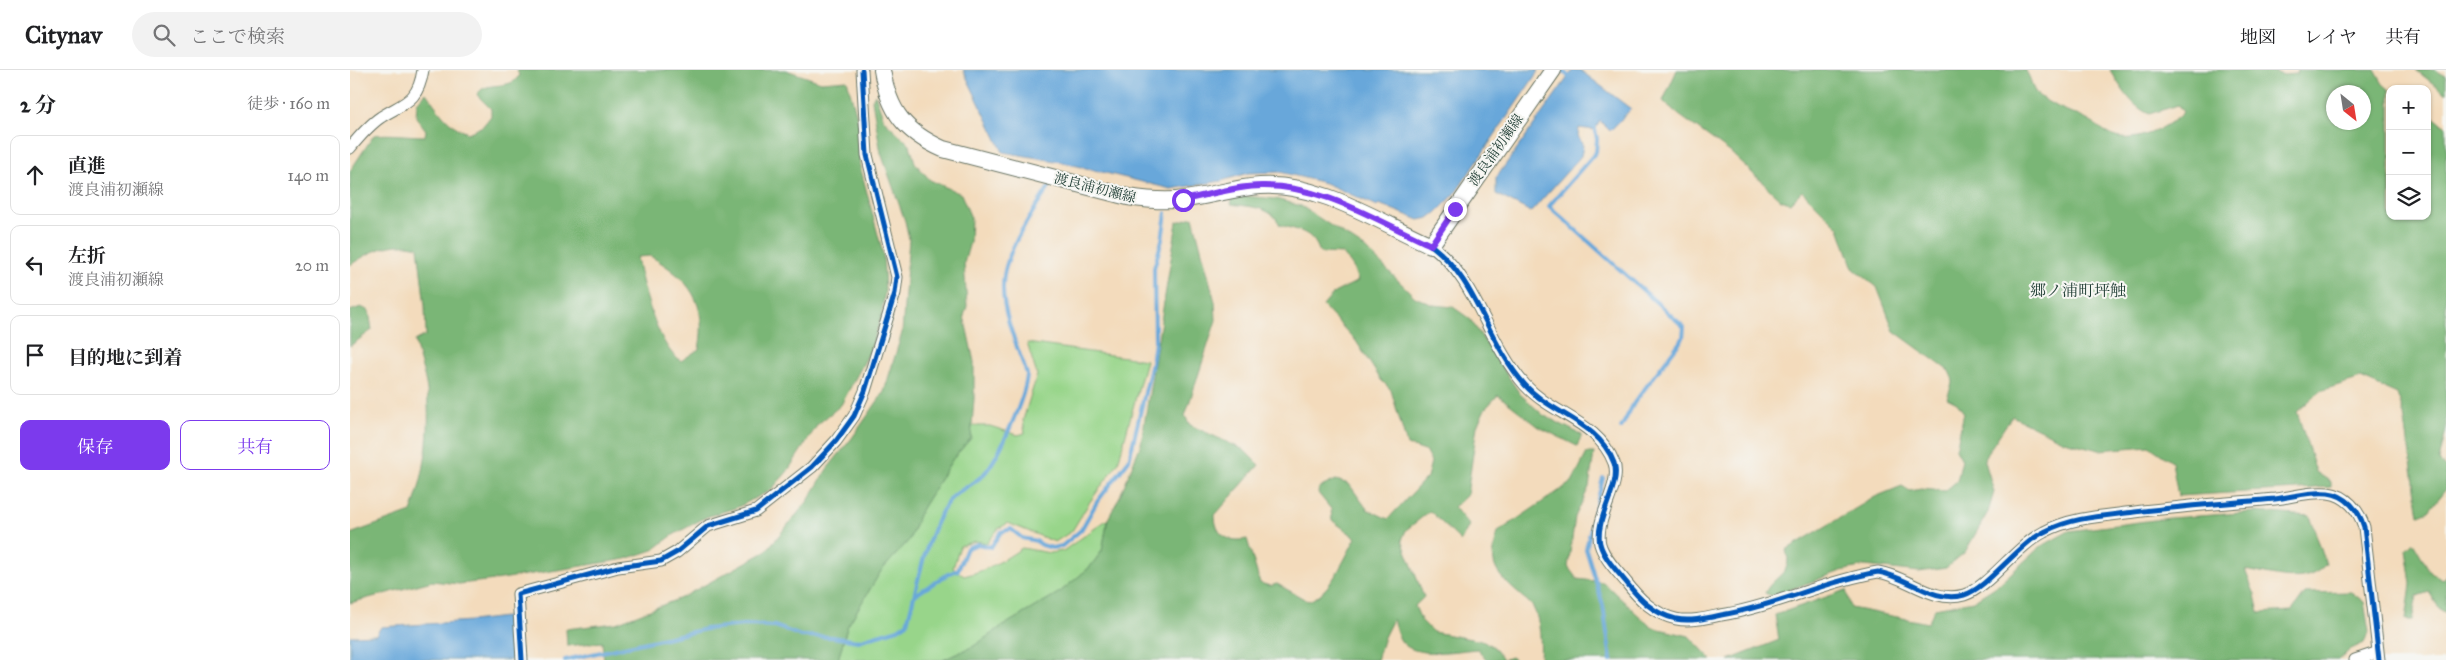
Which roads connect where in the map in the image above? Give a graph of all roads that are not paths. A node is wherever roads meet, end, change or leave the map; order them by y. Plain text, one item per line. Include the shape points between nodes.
1 (423, 70) edge
2 (862, 70) edge
3 (882, 70) edge
4 (1553, 70) edge
5 (350, 148) edge
6 (1431, 245) junction
7 (2378, 656) edge
8 (522, 660) edge
9 (2355, 660) edge

1 - 5 street via 414,97 380,118
2 - 8 street via 867,155 896,277 895,293 876,358 854,416 824,456 756,511 708,526 661,561 618,567 518,594
3 - 6 main road, 渡良浦初瀬線 via 886,90 900,120 926,142 943,149 1128,197 1151,200 1183,200 1261,186 1299,190 1364,213
4 - 6 main road, 渡良浦初瀬線
6 - 7 street via 1441,252 1469,286 1498,348 1527,387 1597,436 1608,452 1615,465 1614,480 1600,526 1600,543 1640,600 1666,616 1690,619 1736,612 1878,572 1888,573 1938,596 1963,596 1975,590 2023,544 2073,520 2188,505 2329,493 2356,508 2364,526
7 - 9 street

